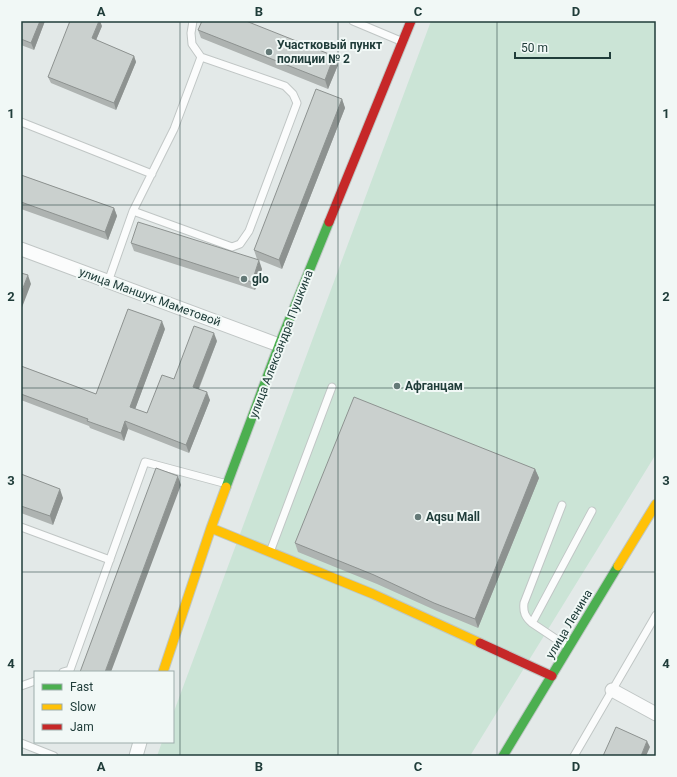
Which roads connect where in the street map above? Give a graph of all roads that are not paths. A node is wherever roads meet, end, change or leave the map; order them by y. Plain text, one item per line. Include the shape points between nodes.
1 (193, 21) edge
2 (353, 21) edge
3 (410, 21) edge
4 (403, 42) junction
5 (201, 57) junction
6 (21, 122) edge
7 (152, 174) junction
8 (133, 211) junction
9 (21, 249) edge
10 (108, 282) junction
11 (279, 345) junction
12 (332, 387) dead end
13 (227, 484) junction
14 (562, 504) dead end
15 (656, 504) edge
16 (592, 511) dead end
17 (21, 527) edge
18 (211, 528) junction
19 (270, 552) junction
20 (110, 560) junction
21 (656, 615) edge
22 (532, 624) junction
23 (569, 647) junction
24 (66, 671) edge
25 (163, 671) edge
26 (552, 676) junction
27 (34, 681) edge
28 (21, 686) edge
29 (612, 690) junction
30 (656, 714) edge
31 (21, 743) edge
32 (140, 743) edge
33 (54, 756) edge
34 (136, 756) edge
35 (503, 756) edge
36 (574, 756) edge

1 - 5 lane via 192,44
2 - 4 lane
3 - 4 street, улица Александра Пушкина
4 - 11 street, улица Александра Пушкина
5 - 7 lane via 174,130
5 - 8 lane via 285,86 297,103 249,231 240,244 232,247
6 - 7 lane
7 - 8 lane
8 - 10 lane
9 - 10 street, улица Маншук Маметовой
10 - 11 street, улица Маншук Маметовой
11 - 13 street, улица Александра Пушкина
12 - 19 lane
13 - 18 street, улица Александра Пушкина
13 - 20 lane via 145,462
14 - 22 lane via 524,603 524,612
15 - 23 street, улица Ленина
16 - 22 lane
17 - 20 lane
18 - 19 street
18 - 25 street, улица Александра Пушкина
19 - 26 street via 373,594
20 - 24 lane via 70,670
21 - 29 lane
22 - 23 lane
23 - 26 street, улица Ленина
26 - 35 street, улица Ленина
27 - 28 lane
29 - 30 street
29 - 36 lane
31 - 33 lane
32 - 34 street

